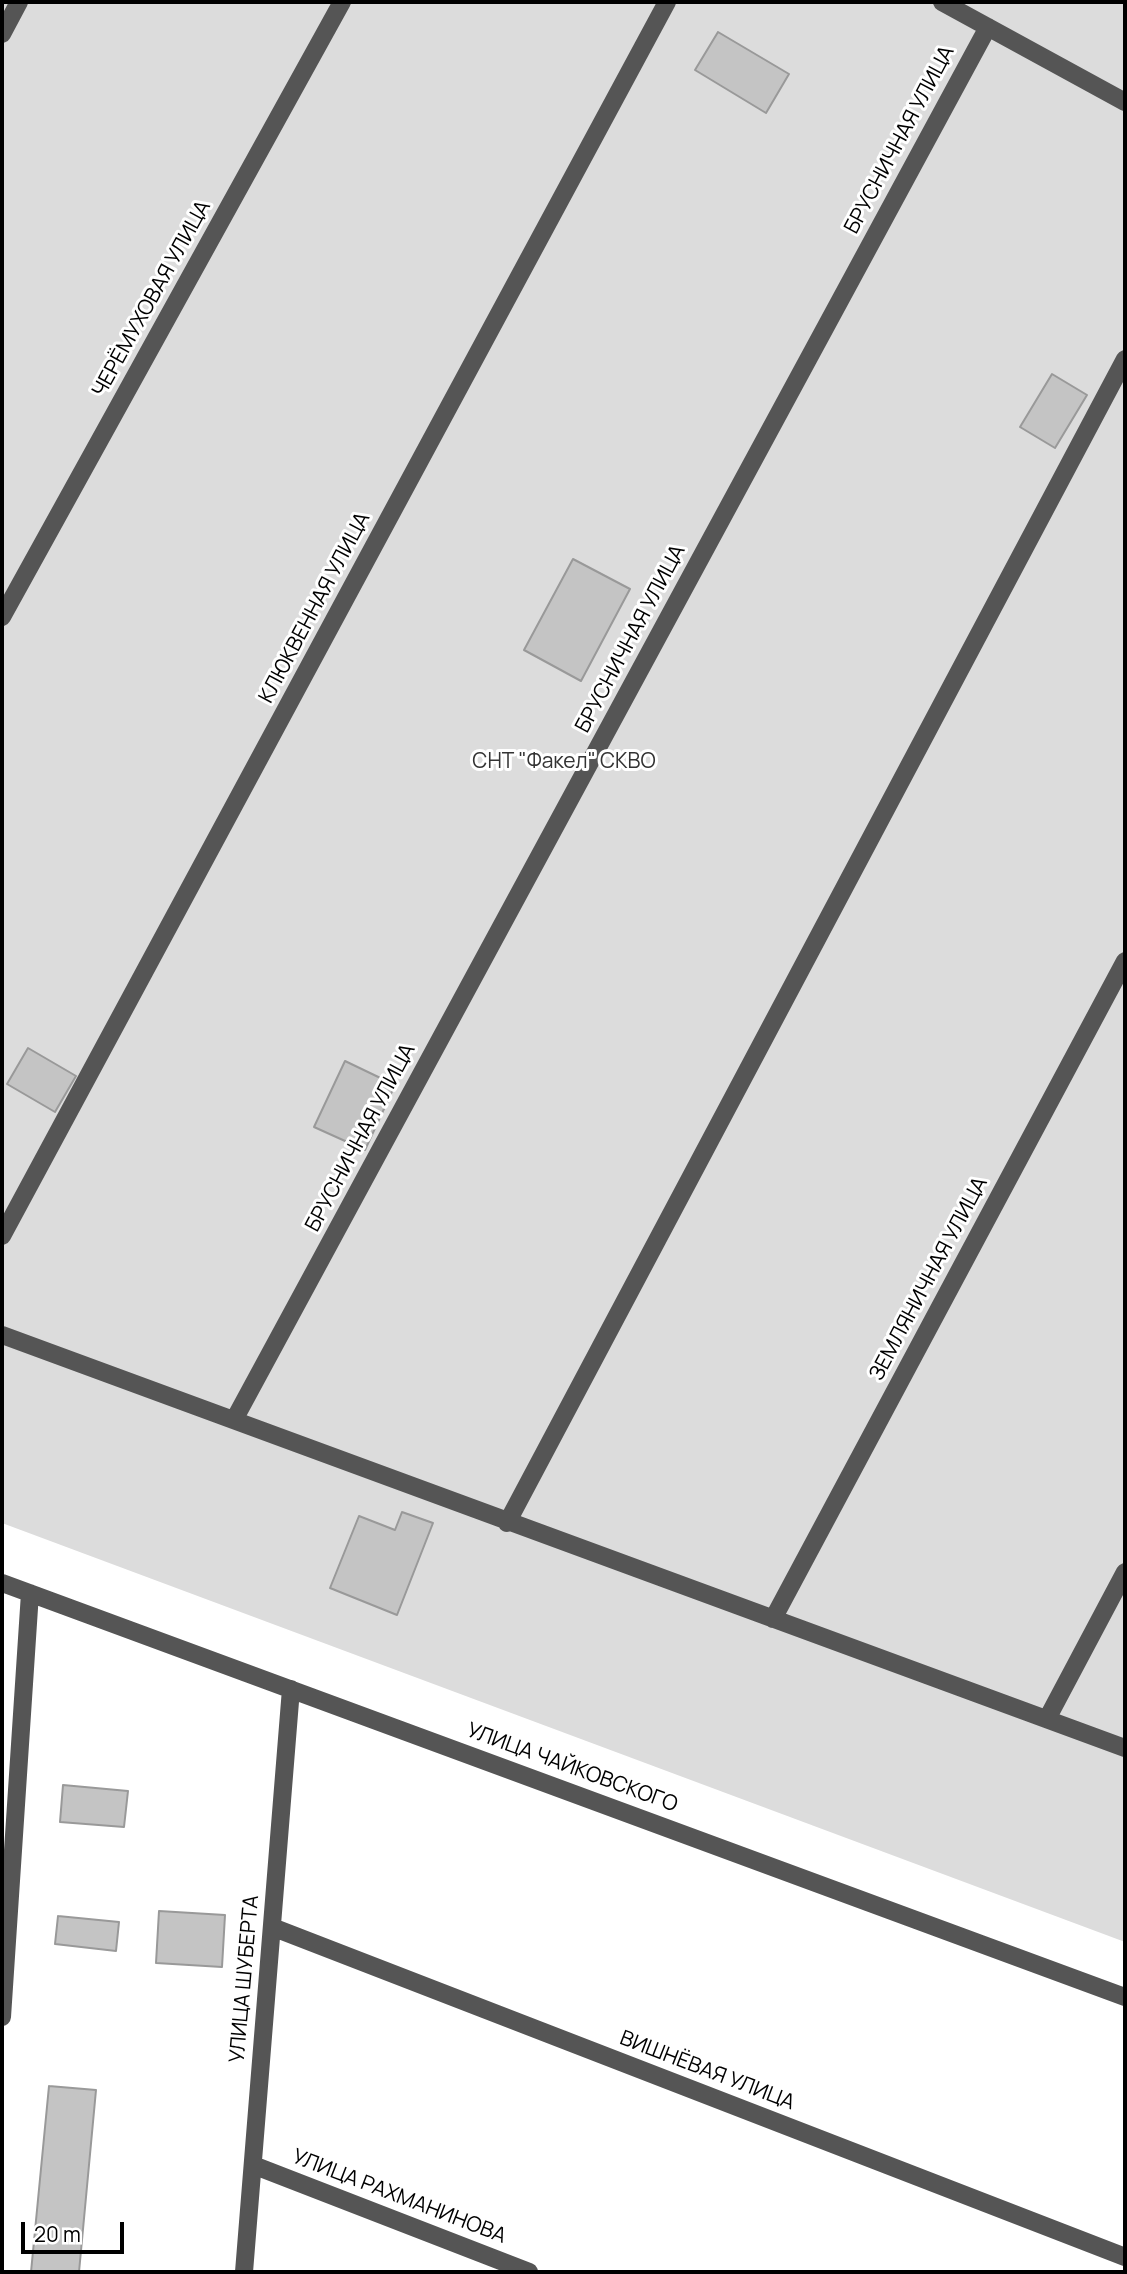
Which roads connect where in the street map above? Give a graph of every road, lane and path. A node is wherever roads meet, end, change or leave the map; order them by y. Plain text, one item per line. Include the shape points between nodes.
1 (19, 2) edge
2 (342, 2) edge
3 (667, 2) edge
4 (942, 2) edge
5 (988, 27) junction
6 (2, 34) edge
7 (1125, 102) edge
8 (1125, 359) edge
9 (2, 617) edge
10 (1125, 961) edge
11 (2, 1236) edge
12 (2, 1335) edge
13 (234, 1420) junction
14 (508, 1523) junction
15 (1125, 1572) edge
16 (2, 1583) edge
17 (30, 1593) junction
18 (773, 1619) junction
19 (291, 1689) junction
20 (1047, 1719) junction
21 (1125, 1748) edge
22 (272, 1927) junction
23 (1125, 1997) edge
24 (2, 2017) edge
25 (253, 2165) junction
26 (1125, 2257) edge
27 (244, 2272) edge
28 (529, 2272) edge

1 - 6 street
2 - 9 street, ЧЕРЁМУХОВАЯ УЛИЦА
3 - 11 street, КЛЮКВЕННАЯ УЛИЦА
4 - 5 street
5 - 7 street
5 - 13 street, БРУСНИЧНАЯ УЛИЦА
8 - 14 street
10 - 18 street, ЗЕМЛЯНИЧНАЯ УЛИЦА
12 - 13 street
13 - 14 street
14 - 18 street
15 - 20 street
16 - 17 street, УЛИЦА ЧАЙКОВСКОГО
17 - 19 street, УЛИЦА ЧАЙКОВСКОГО
17 - 24 street
18 - 20 street
19 - 22 street, УЛИЦА ШУБЕРТА
19 - 23 street, УЛИЦА ЧАЙКОВСКОГО
20 - 21 street
22 - 25 street, УЛИЦА ШУБЕРТА
22 - 26 street, ВИШНЁВАЯ УЛИЦА
25 - 27 street, УЛИЦА ШУБЕРТА
25 - 28 street, УЛИЦА РАХМАНИНОВА

